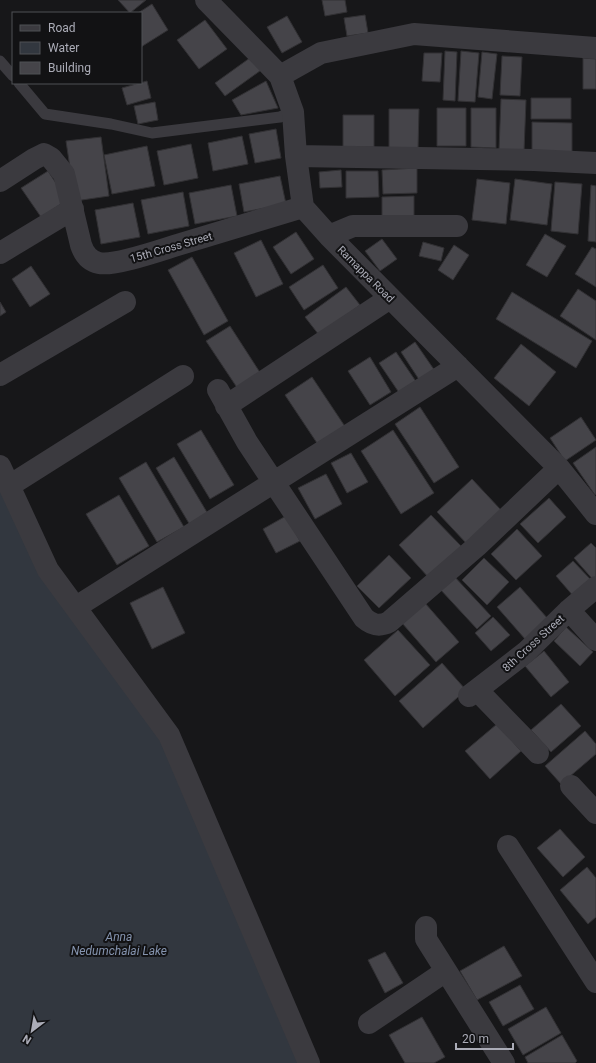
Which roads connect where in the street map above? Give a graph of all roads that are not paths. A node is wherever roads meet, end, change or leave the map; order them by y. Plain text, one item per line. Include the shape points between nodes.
1 (206, 0) edge
2 (596, 48) edge
3 (0, 61) edge
4 (12, 75) edge
5 (280, 76) junction
6 (20, 84) edge
7 (293, 112) junction
8 (296, 156) junction
9 (596, 163) edge
10 (0, 181) edge
11 (303, 207) junction
12 (73, 209) junction
13 (457, 226) dead end
14 (329, 236) junction
15 (0, 253) edge
16 (390, 298) junction
17 (125, 302) dead end
18 (458, 366) junction
19 (0, 375) edge
20 (183, 376) dead end
21 (0, 466) edge
22 (559, 468) junction
23 (274, 482) junction
24 (9, 486) junction
25 (594, 508) edge
26 (596, 587) edge
27 (76, 607) junction
28 (569, 610) junction
29 (596, 640) edge
30 (538, 753) dead end
31 (571, 786) dead end
32 (596, 812) edge
33 (508, 846) dead end
34 (426, 927) dead end
35 (446, 971) junction
36 (596, 982) edge
37 (369, 1023) dead end
38 (309, 1063) edge
39 (504, 1063) edge

1 - 5 street
2 - 5 street via 414,34 321,53
3 - 4 lane
5 - 7 street
6 - 7 lane via 45,114 152,133 280,117
7 - 8 street
8 - 9 street
8 - 11 street
10 - 12 street via 44,154 51,158 64,174
11 - 12 street, 15th Cross Street via 147,255 108,264 90,259 84,253
11 - 14 street, Ramappa Road
12 - 15 street
13 - 14 street via 353,226
14 - 16 street, Ramappa Road
16 - 18 street, Ramappa Road
16 - 23 street via 222,398
17 - 19 street
18 - 22 street, Ramappa Road
18 - 23 street
20 - 24 street
21 - 24 street
22 - 23 street via 477,546 384,625 370,623 364,618
22 - 25 street, Ramappa Road
23 - 27 street
24 - 27 street via 48,570
26 - 28 street, 8th Cross Street
27 - 38 street via 169,735
28 - 29 street
28 - 30 street, 8th Cross Street via 526,652 473,693
31 - 32 street
33 - 36 street
34 - 35 street via 426,939
35 - 37 street
35 - 39 street

